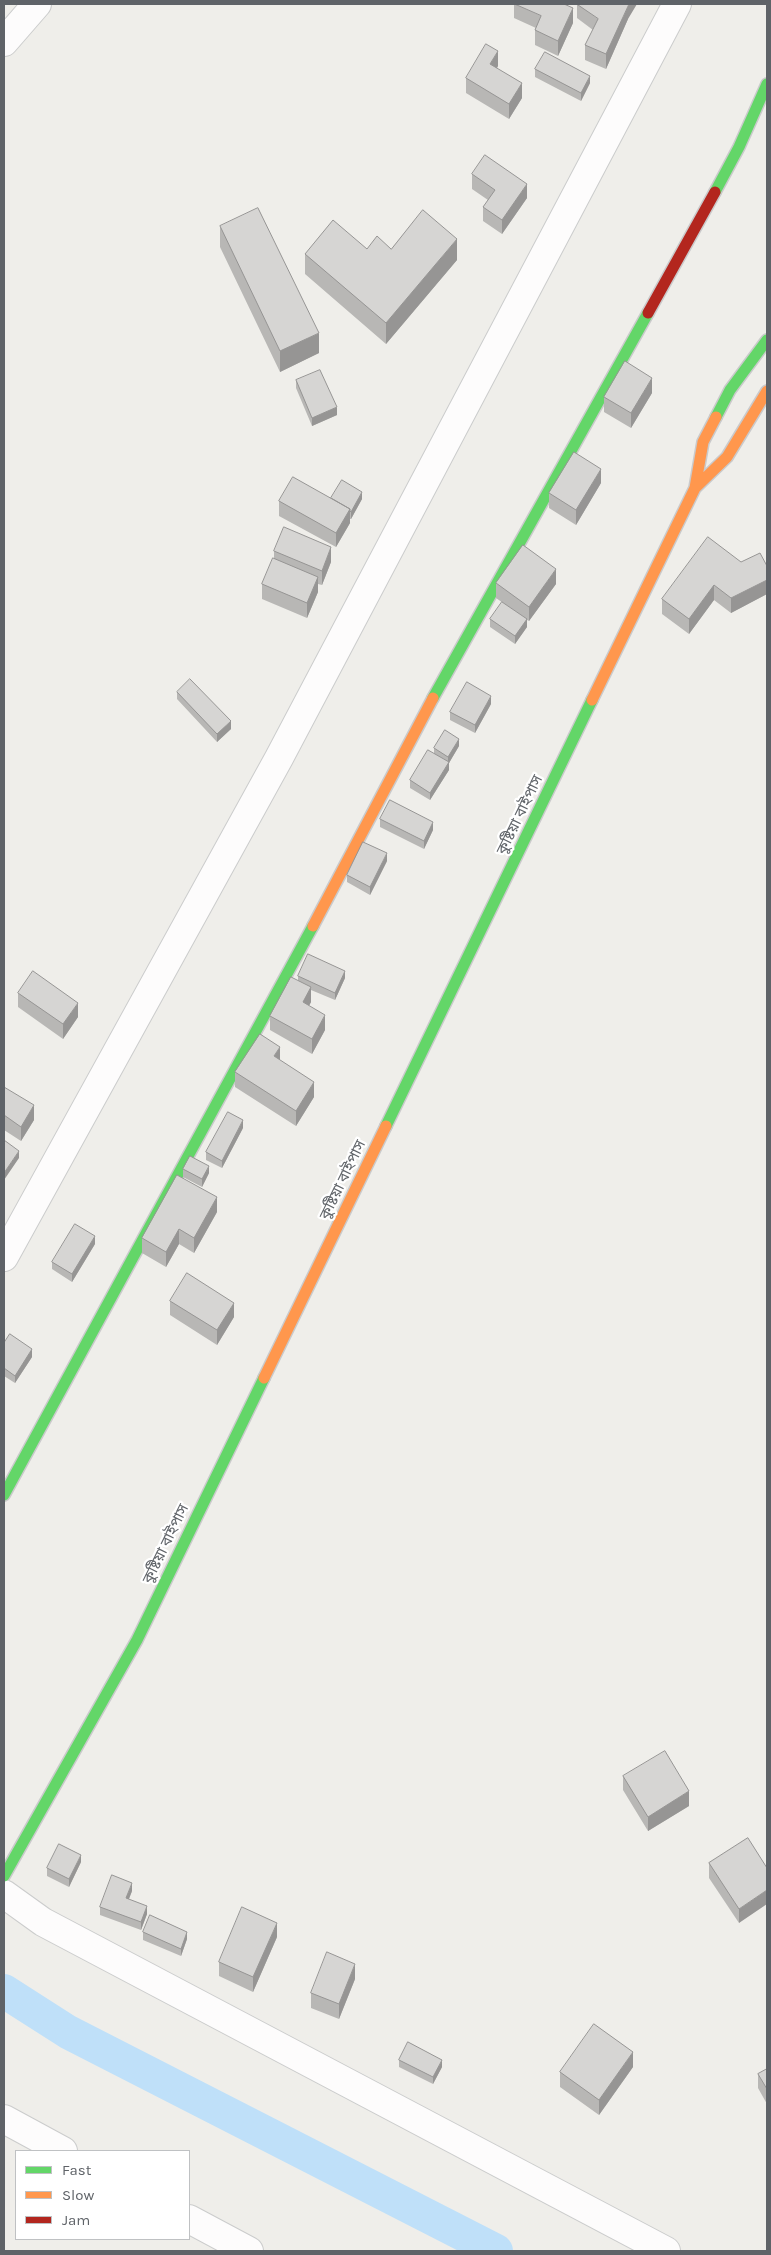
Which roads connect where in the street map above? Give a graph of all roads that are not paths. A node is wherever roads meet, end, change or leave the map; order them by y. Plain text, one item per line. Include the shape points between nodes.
1 (37, 4) edge
2 (677, 4) edge
3 (4, 42) edge
4 (767, 84) edge
5 (767, 340) edge
6 (767, 391) edge
7 (694, 488) junction
8 (4, 1257) edge
9 (4, 1495) edge
10 (4, 1876) edge
11 (4, 1894) edge
12 (4, 2119) edge
13 (61, 2150) edge
14 (190, 2220) edge
15 (249, 2251) edge
16 (666, 2251) edge

1 - 3 street
2 - 8 street via 280,758
4 - 9 main road via 739,146 681,254 441,682 349,860
5 - 7 main road, কুষ্টিয়া বাইপাস via 730,390 703,442
6 - 7 main road, কুষ্টিয়া বাইপাস via 727,458
7 - 10 main road, কুষ্টিয়া বাইপাস via 137,1640
11 - 16 street via 43,1922
12 - 13 street
14 - 15 street

